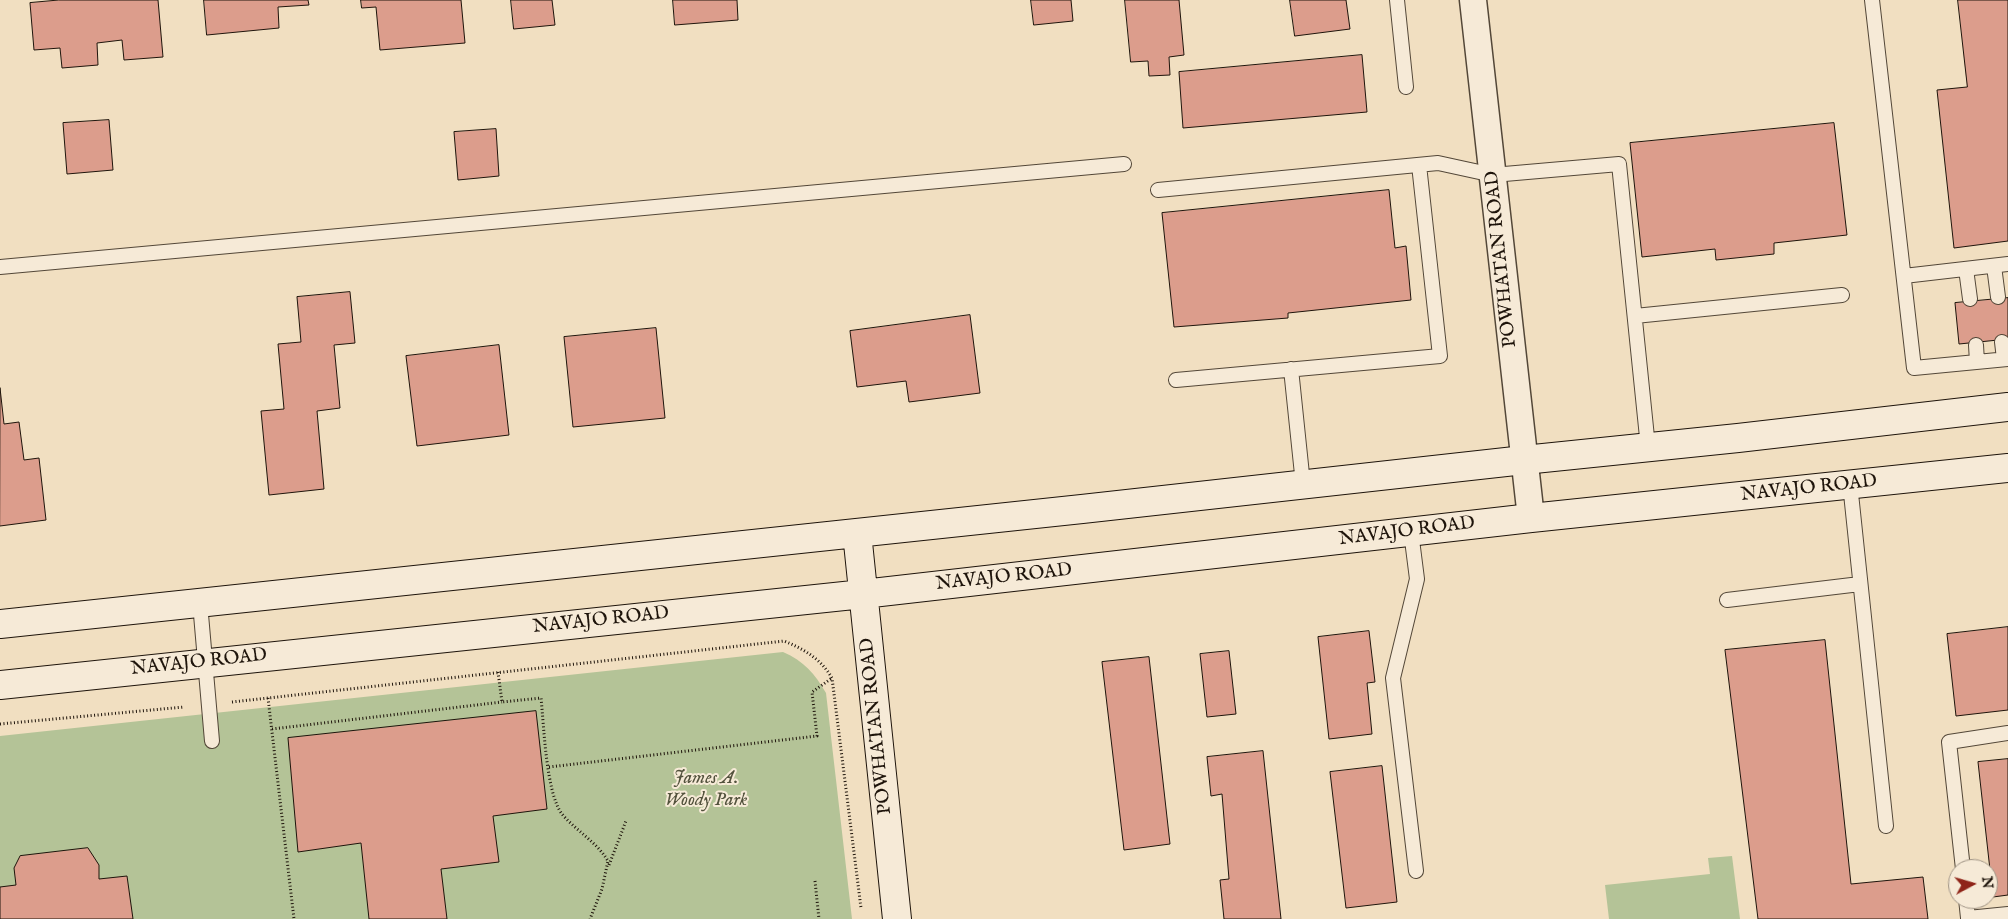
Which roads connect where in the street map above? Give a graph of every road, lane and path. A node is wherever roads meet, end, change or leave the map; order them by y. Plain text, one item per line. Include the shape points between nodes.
1 (1397, 0) edge
2 (1473, 0) edge
3 (1872, 0) edge
4 (1406, 87) dead end
5 (1124, 164) dead end
6 (1419, 165) junction
7 (1493, 175) junction
8 (1158, 190) dead end
9 (2001, 265) edge
10 (0, 267) edge
11 (1966, 269) junction
12 (1904, 276) junction
13 (1842, 295) dead end
14 (1998, 297) dead end
15 (1970, 300) dead end
16 (1635, 316) junction
17 (2002, 342) dead end
18 (1976, 345) dead end
19 (2006, 359) edge
20 (1977, 362) junction
21 (1291, 369) junction
22 (1176, 380) dead end
23 (2008, 407) edge
24 (1648, 447) junction
25 (1524, 460) junction
26 (2008, 468) edge
27 (1304, 484) junction
28 (1850, 484) junction
29 (1530, 518) junction
30 (1411, 532) junction
31 (857, 533) junction
32 (1860, 584) junction
33 (863, 594) junction
34 (1727, 600) dead end
35 (200, 603) junction
36 (0, 624) edge
37 (206, 662) junction
38 (498, 672) junction
39 (832, 678) junction
40 (0, 685) edge
41 (268, 698) junction
42 (502, 702) junction
43 (209, 704) junction
44 (0, 724) edge
45 (272, 729) junction
46 (2008, 733) edge
47 (212, 741) dead end
48 (549, 767) junction
49 (626, 821) dead end
50 (1886, 826) dead end
51 (1962, 859) edge
52 (608, 867) junction
53 (1416, 871) dead end
54 (815, 881) dead end
55 (862, 909) dead end
56 (1967, 909) edge
57 (2008, 914) edge
58 (294, 919) edge
59 (590, 919) edge
60 (819, 919) edge
61 (896, 919) edge

1 - 4 lane
2 - 7 street, POWHATAN ROAD
3 - 12 lane
5 - 10 lane
6 - 7 lane via 1438,163
6 - 8 lane
6 - 21 lane via 1440,356
7 - 16 lane via 1619,164
7 - 25 street, POWHATAN ROAD
9 - 11 lane
9 - 14 lane
11 - 12 lane
11 - 15 lane
12 - 20 lane via 1914,368
13 - 16 lane
16 - 24 lane
17 - 19 lane
18 - 20 lane
19 - 20 lane
21 - 22 lane
21 - 27 lane
23 - 24 main road
24 - 25 main road
25 - 27 main road
25 - 29 street, POWHATAN ROAD
26 - 28 main road, NAVAJO ROAD
27 - 31 main road
28 - 29 main road, NAVAJO ROAD
28 - 32 lane
29 - 30 main road, NAVAJO ROAD
30 - 33 main road, NAVAJO ROAD
30 - 53 lane via 1417,579 1393,678
31 - 33 main road, POWHATAN ROAD
31 - 35 main road
32 - 34 lane
32 - 50 lane
33 - 37 main road, NAVAJO ROAD
33 - 61 main road, POWHATAN ROAD
35 - 36 main road
35 - 37 lane
37 - 40 main road, NAVAJO ROAD
37 - 43 lane
38 - 39 path via 784,641 810,653
38 - 41 path
38 - 42 path
39 - 48 path via 812,692 817,736
39 - 55 path
41 - 43 path
41 - 45 path
42 - 45 path
42 - 48 path via 541,698
43 - 44 path
43 - 47 lane
45 - 58 path
46 - 51 lane via 1948,742
48 - 52 path via 560,812 600,850 608,861
49 - 52 path
52 - 59 path
54 - 60 path
56 - 57 lane via 1968,918

